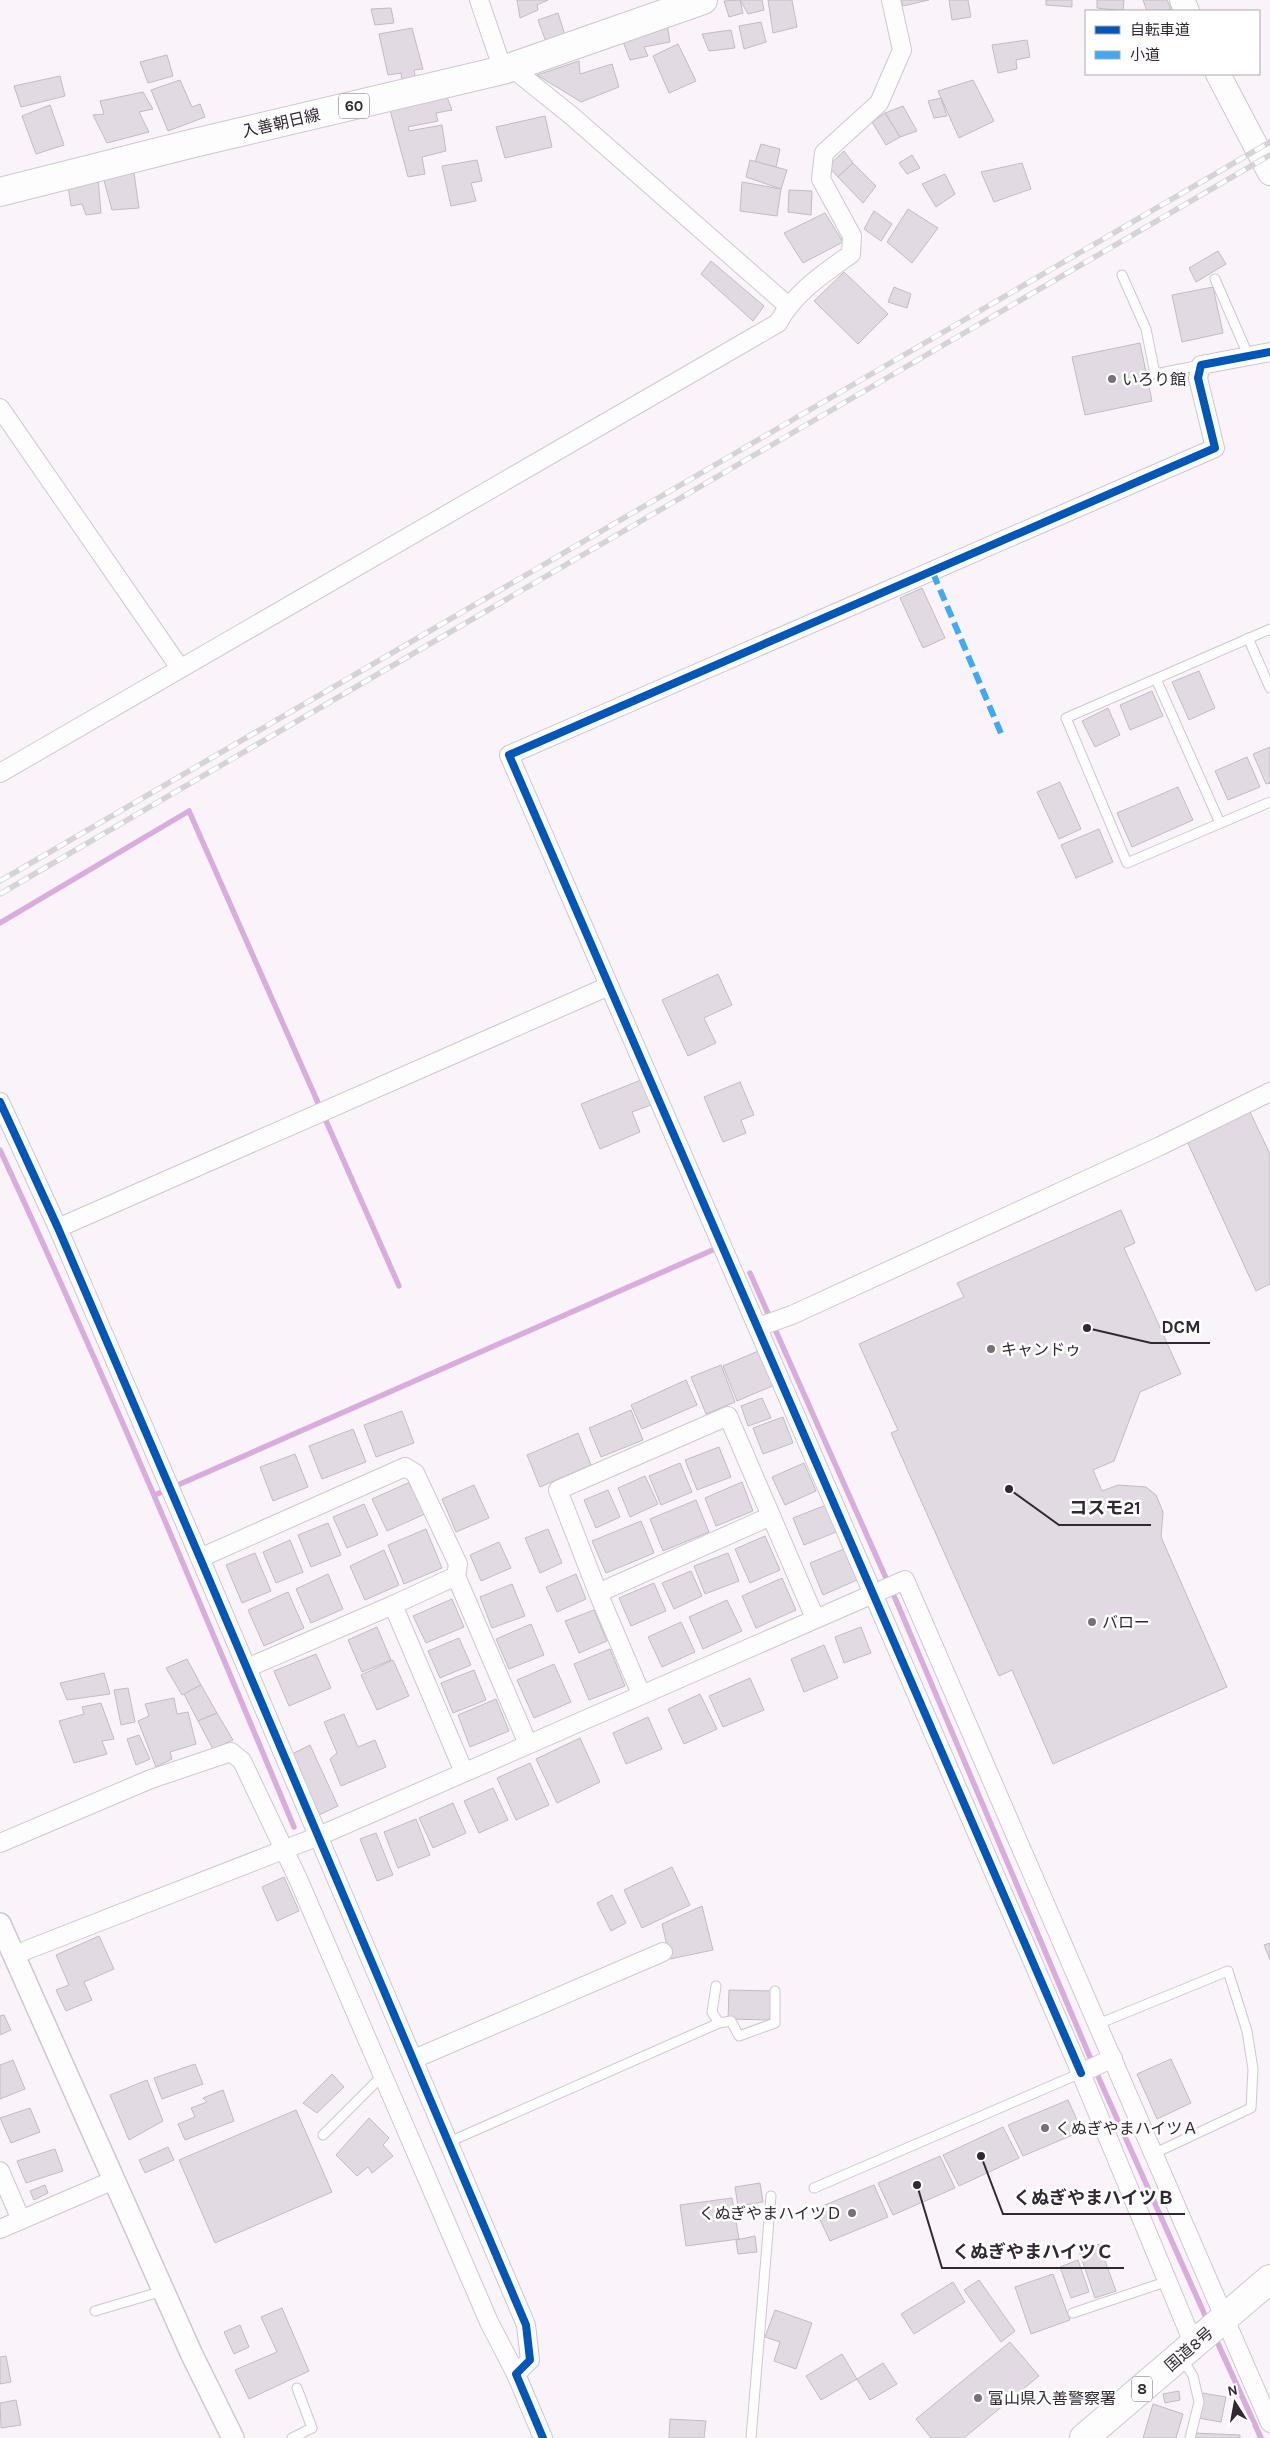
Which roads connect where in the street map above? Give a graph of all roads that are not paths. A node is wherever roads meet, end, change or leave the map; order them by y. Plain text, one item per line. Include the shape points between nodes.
1 (480, 0) edge
2 (702, 0) edge
3 (891, 0) edge
4 (507, 69) junction
5 (1219, 75) edge
6 (1270, 173) edge
7 (0, 192) edge
8 (1122, 275) dead end
9 (1215, 279) dead end
10 (787, 306) junction
11 (1270, 352) edge
12 (1249, 357) junction
13 (1201, 364) junction
14 (0, 408) edge
15 (1270, 629) edge
16 (1248, 638) junction
17 (180, 668) junction
18 (1156, 679) junction
19 (1270, 688) edge
20 (0, 773) edge
21 (1270, 802) edge
22 (1220, 823) junction
23 (609, 986) junction
24 (1270, 1092) edge
25 (0, 1102) edge
26 (58, 1228) junction
27 (758, 1328) junction
28 (770, 1516) junction
29 (200, 1558) junction
30 (456, 1576) junction
31 (598, 1593) junction
32 (872, 1593) junction
33 (393, 1605) junction
34 (815, 1618) junction
35 (247, 1668) junction
36 (641, 1694) junction
37 (528, 1744) junction
38 (464, 1772) junction
39 (319, 1836) junction
40 (0, 1843) edge
41 (283, 1850) junction
42 (0, 1924) edge
43 (664, 1952) dead end
44 (14, 1955) junction
45 (716, 1986) dead end
46 (775, 1991) dead end
47 (719, 2023) junction
48 (1098, 2024) junction
49 (1112, 2058) junction
50 (414, 2059) junction
51 (1081, 2073) junction
52 (383, 2075) junction
53 (323, 2135) dead end
54 (449, 2142) junction
55 (1153, 2154) junction
56 (0, 2171) edge
57 (114, 2180) junction
58 (814, 2188) dead end
59 (771, 2196) dead end
60 (21, 2220) junction
61 (0, 2229) edge
62 (1270, 2279) edge
63 (1168, 2281) junction
64 (163, 2291) junction
65 (95, 2311) dead end
66 (1073, 2312) dead end
67 (1203, 2336) junction
68 (516, 2374) junction
69 (297, 2388) dead end
70 (1270, 2423) edge
71 (233, 2438) edge
72 (292, 2438) edge
73 (543, 2438) edge
74 (751, 2438) edge
75 (1084, 2438) edge
76 (1190, 2438) edge

1 - 4 street
2 - 4 main road, 入善朝日線 / 60
3 - 10 street via 902,50 879,103 824,153 821,179 852,236 851,254
4 - 7 main road, 入善朝日線 / 60
4 - 10 street via 573,117
5 - 6 main road
8 - 13 lane via 1146,329 1155,374
9 - 12 lane
10 - 17 street via 778,324
11 - 12 street
12 - 13 street
13 - 23 street via 1198,378 1216,448 509,756
14 - 17 street
15 - 16 lane
16 - 18 lane
16 - 19 lane
17 - 20 street
18 - 22 lane
18 - 22 lane via 1066,718 1127,863
21 - 22 lane
23 - 26 street
23 - 27 street
24 - 27 street via 1151,1150
25 - 26 street
26 - 29 street
27 - 32 street
28 - 31 street
28 - 31 street via 728,1416 558,1490
28 - 34 street
29 - 30 street via 405,1467 415,1473 458,1564
29 - 35 street
30 - 33 street
30 - 37 street
31 - 36 street
32 - 34 street
32 - 48 street via 905,1580
32 - 51 street
33 - 35 street
33 - 38 street
34 - 36 street
35 - 39 street
36 - 37 street
37 - 38 street
38 - 39 street
39 - 41 street
39 - 50 street
40 - 41 street via 151,1779 231,1752 242,1761
41 - 44 street
41 - 52 street
42 - 44 street
43 - 50 street
44 - 57 street
45 - 47 lane via 712,2012
46 - 47 lane via 775,2023 739,2036 731,2022
47 - 54 lane
48 - 49 street
48 - 55 lane via 1228,1971 1247,2031 1254,2069 1252,2108
49 - 51 street
49 - 55 street
50 - 54 street
51 - 58 lane
51 - 63 street
52 - 53 lane
52 - 68 street via 489,2322
54 - 68 street via 526,2325 530,2360
55 - 67 street
56 - 60 street
57 - 60 street
57 - 64 street
59 - 74 lane
60 - 61 street
62 - 67 main road, 国道8号 / 8
63 - 66 lane
63 - 67 street
64 - 65 lane
64 - 71 street
67 - 70 street
67 - 75 main road, 国道8号 / 8
67 - 76 lane via 1194,2376 1199,2402
68 - 73 street
69 - 72 lane via 312,2428

